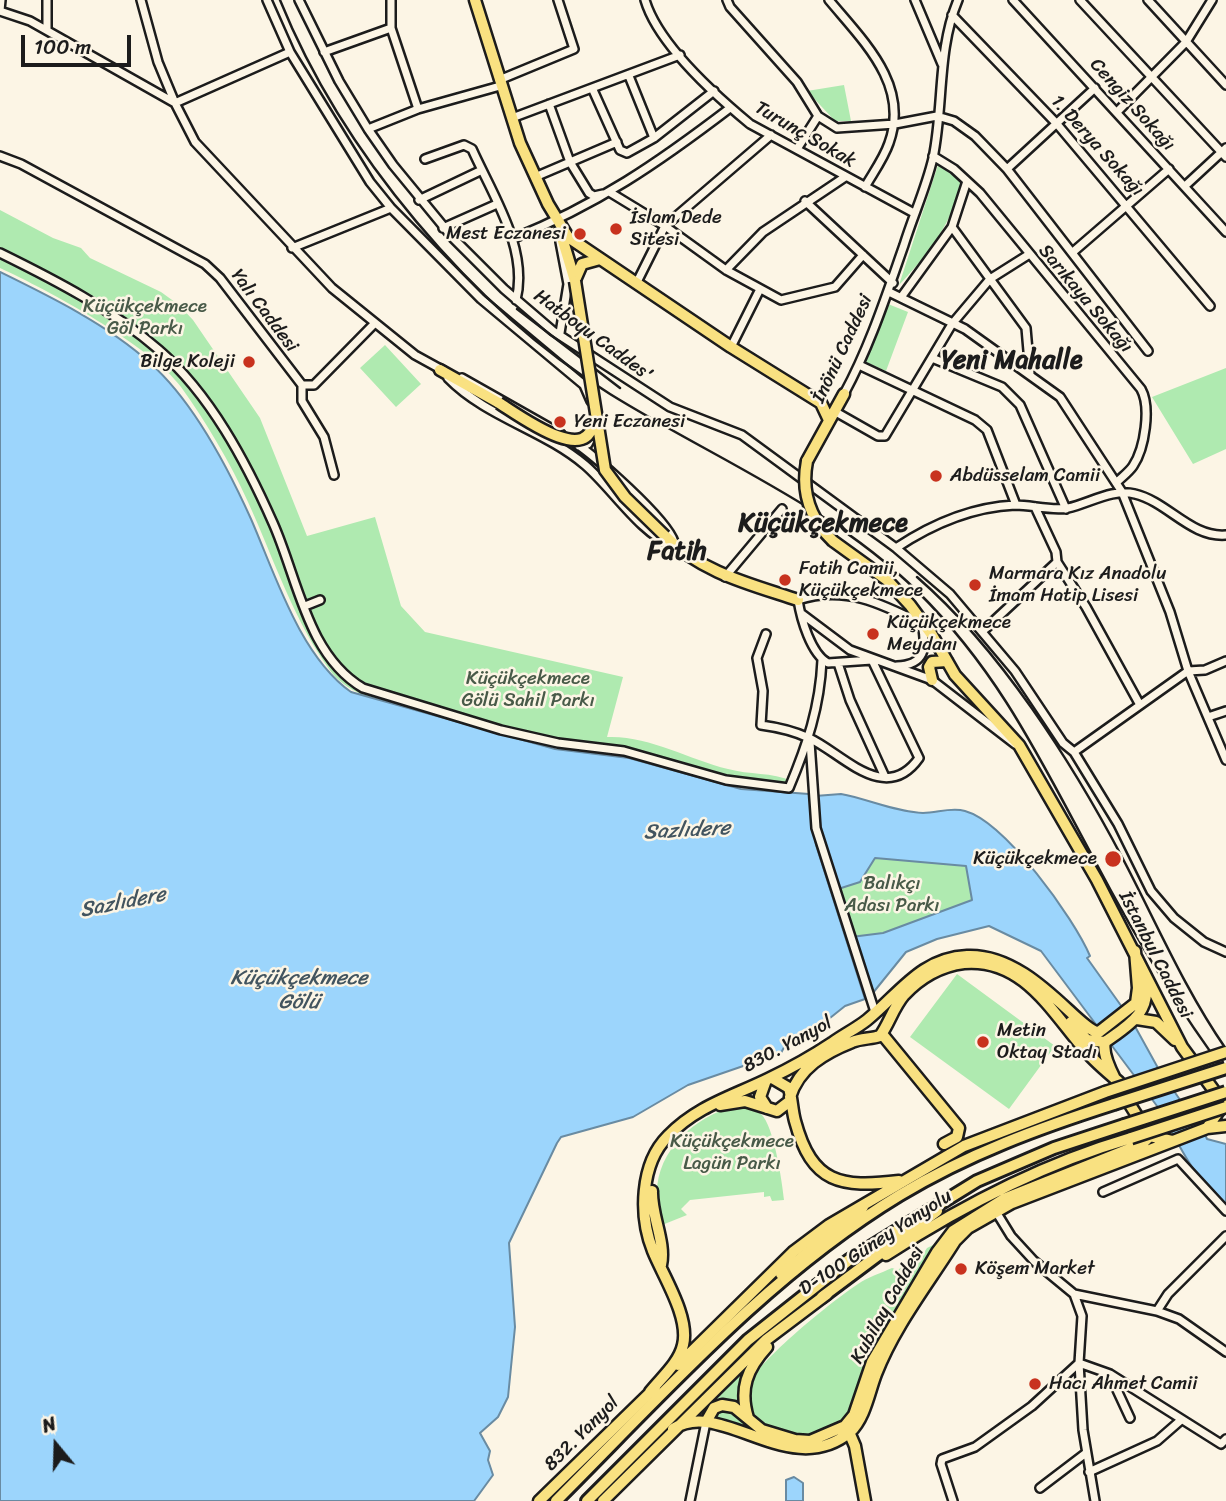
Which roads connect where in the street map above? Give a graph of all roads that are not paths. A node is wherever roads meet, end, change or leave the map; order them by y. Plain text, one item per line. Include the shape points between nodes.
1 (1, 0) edge
2 (47, 0) edge
3 (141, 0) edge
4 (267, 0) edge
5 (299, 0) edge
6 (391, 0) edge
7 (475, 0) edge
8 (558, 0) edge
9 (645, 0) edge
10 (727, 0) edge
11 (830, 0) edge
12 (915, 0) edge
13 (958, 0) edge
14 (1013, 0) edge
15 (1080, 0) edge
16 (1149, 0) edge
17 (1212, 0) edge
18 (0, 11) edge
19 (952, 15) junction
20 (391, 28) junction
21 (47, 30) junction
22 (1186, 42) junction
23 (290, 52) junction
24 (324, 52) junction
25 (680, 55) junction
26 (944, 68) junction
27 (629, 76) junction
28 (1151, 77) junction
29 (499, 83) junction
30 (1226, 84) edge
31 (1095, 88) junction
32 (593, 90) junction
33 (714, 91) junction
34 (174, 103) junction
35 (549, 104) junction
36 (730, 108) junction
37 (418, 109) junction
38 (1117, 112) junction
39 (818, 116) junction
40 (936, 116) junction
41 (512, 118) junction
42 (895, 124) junction
43 (1056, 124) junction
44 (369, 128) junction
45 (771, 135) junction
46 (654, 138) junction
47 (617, 142) junction
48 (797, 149) junction
49 (1225, 152) edge
50 (0, 156) edge
51 (933, 156) junction
52 (425, 159) dead end
53 (570, 162) junction
54 (1007, 169) junction
55 (1169, 169) junction
56 (482, 170) junction
57 (535, 177) junction
58 (845, 177) junction
59 (967, 181) junction
60 (1185, 186) junction
61 (865, 187) junction
62 (611, 193) junction
63 (419, 200) junction
64 (805, 201) junction
65 (497, 204) junction
66 (1128, 205) junction
67 (391, 208) junction
68 (915, 213) junction
69 (558, 221) junction
70 (665, 226) junction
71 (952, 227) junction
72 (443, 228) junction
73 (1226, 232) edge
74 (561, 234) junction
75 (512, 239) junction
76 (292, 248) junction
77 (1073, 251) junction
78 (0, 253) edge
79 (863, 255) junction
80 (1028, 255) junction
81 (602, 259) junction
82 (726, 270) junction
83 (990, 279) junction
84 (575, 281) junction
85 (637, 282) junction
86 (893, 283) junction
87 (760, 291) junction
88 (889, 292) junction
89 (902, 296) junction
90 (516, 300) junction
91 (1210, 306) dead end
92 (374, 324) junction
93 (952, 324) junction
94 (560, 333) junction
95 (731, 347) junction
96 (1148, 351) dead end
97 (932, 358) junction
98 (859, 365) junction
99 (440, 370) junction
100 (1030, 374) junction
101 (302, 385) junction
102 (912, 390) junction
103 (844, 394) junction
104 (821, 403) junction
105 (593, 410) junction
106 (832, 416) junction
107 (595, 429) junction
108 (579, 446) junction
109 (600, 464) junction
110 (334, 475) dead end
111 (1117, 482) junction
112 (1122, 492) junction
113 (1016, 505) junction
114 (1035, 507) junction
115 (782, 509) dead end
116 (1066, 509) junction
117 (1226, 535) edge
118 (675, 546) junction
119 (896, 548) junction
120 (1057, 562) junction
121 (725, 577) junction
122 (320, 600) dead end
123 (798, 600) junction
124 (305, 606) junction
125 (802, 614) junction
126 (922, 624) junction
127 (983, 631) junction
128 (766, 634) dead end
129 (822, 660) junction
130 (872, 660) junction
131 (947, 661) junction
132 (1226, 661) edge
133 (838, 663) junction
134 (897, 666) junction
135 (1188, 671) junction
136 (932, 680) junction
137 (1140, 705) junction
138 (1226, 711) edge
139 (1208, 718) junction
140 (810, 738) junction
141 (1019, 746) junction
142 (1074, 752) junction
143 (1226, 760) edge
144 (885, 777) junction
145 (1135, 951) junction
146 (1226, 952) edge
147 (1133, 1015) junction
148 (871, 1016) junction
149 (883, 1030) junction
150 (1102, 1037) junction
151 (870, 1038) junction
152 (1182, 1047) junction
153 (1226, 1052) edge
154 (1226, 1068) edge
155 (769, 1079) junction
156 (1118, 1082) junction
157 (1226, 1093) edge
158 (790, 1099) junction
159 (1225, 1106) edge
160 (767, 1109) junction
161 (1226, 1126) edge
162 (1207, 1128) junction
163 (1150, 1136) junction
164 (1172, 1141) junction
165 (944, 1144) dead end
166 (904, 1181) junction
167 (956, 1192) junction
168 (1103, 1192) dead end
169 (863, 1207) junction
170 (995, 1210) junction
171 (1226, 1211) edge
172 (653, 1233) junction
173 (1226, 1236) edge
174 (1074, 1294) junction
175 (822, 1297) junction
176 (1157, 1311) junction
177 (726, 1330) junction
178 (778, 1332) junction
179 (1226, 1352) edge
180 (1079, 1363) junction
181 (1110, 1374) junction
182 (650, 1392) junction
183 (1130, 1418) dead end
184 (748, 1419) junction
185 (1181, 1420) junction
186 (706, 1422) junction
187 (673, 1429) junction
188 (849, 1432) junction
189 (1226, 1440) edge
190 (1086, 1453) junction
191 (1089, 1472) junction
192 (1040, 1488) dead end
193 (1094, 1500) edge
194 (539, 1501) edge
195 (556, 1501) edge
196 (587, 1501) edge
197 (603, 1501) edge
198 (690, 1501) edge
199 (865, 1501) edge
200 (953, 1501) edge

1 - 18 street
2 - 21 street
3 - 34 street
4 - 23 street
5 - 24 street, Hatboyu Caddes'
6 - 20 street
7 - 29 main road
8 - 29 street via 574,49
9 - 25 street, Turunç Sokak via 663,35
10 - 39 street via 797,82
11 - 42 street via 876,57 892,85
12 - 26 street
13 - 19 street, İnönü Caddesi
14 - 31 street, Cengiz Sokağı
15 - 28 street
16 - 22 street
17 - 22 street
18 - 21 street
19 - 26 street, İnönü Caddesi
19 - 43 street, 1. Derya Sokağı
20 - 24 street
20 - 37 street
21 - 34 street
22 - 28 street
22 - 30 street
23 - 34 street
23 - 67 street
24 - 44 street, Hatboyu Caddes'
25 - 27 street
25 - 33 street, Turunç Sokak
26 - 40 street, İnönü Caddesi
27 - 32 street
27 - 46 street
28 - 38 street
28 - 49 street
29 - 37 street
29 - 41 main road
31 - 38 street, Cengiz Sokağı
31 - 43 street
32 - 35 street
32 - 47 street
33 - 36 street, Turunç Sokak
33 - 46 street
34 - 76 street via 195,142
35 - 41 street
35 - 53 street
36 - 45 street, Turunç Sokak
36 - 62 street
37 - 44 street
38 - 55 street, Cengiz Sokağı
39 - 42 street via 837,128
39 - 48 street
40 - 42 street
40 - 51 street, İnönü Caddesi
40 - 54 street via 954,121 975,136
41 - 57 main road
42 - 61 street via 889,146
43 - 54 street
43 - 66 street, 1. Derya Sokağı
44 - 63 street, Hatboyu Caddes'
45 - 48 street, Turunç Sokak
45 - 70 street
46 - 47 street via 627,153
47 - 53 street
48 - 58 street, Turunç Sokak
49 - 60 street
50 - 101 street, Yalı Caddesi via 205,264
51 - 59 street, Sarıkaya Sokağı
51 - 68 street, İnönü Caddesi
52 - 56 street via 466,145
53 - 57 street
53 - 62 street via 589,193
54 - 77 street
55 - 60 street, Cengiz Sokağı
55 - 66 street
56 - 63 street
56 - 65 street
57 - 69 main road
58 - 61 street, Turunç Sokak
58 - 64 street
59 - 71 street
59 - 80 street, Sarıkaya Sokağı
60 - 73 street, Cengiz Sokağı
61 - 68 street, Turunç Sokak
62 - 69 street
62 - 70 street
63 - 72 street, Hatboyu Caddes'
64 - 79 street
64 - 82 street via 763,232
65 - 72 street
65 - 75 street
66 - 77 street
66 - 91 street, 1. Derya Sokağı
67 - 76 street
67 - 107 street via 481,299 584,385
68 - 86 street, İnönü Caddesi
69 - 74 main road
69 - 75 street
69 - 81 main road via 568,237
70 - 82 street
70 - 85 street
71 - 83 street
71 - 89 street
72 - 90 street, Hatboyu Caddes'
74 - 84 main road
74 - 94 street via 568,285
75 - 90 street via 518,270
76 - 92 street
77 - 96 street
78 - 124 street via 101,309 141,335 177,367 211,410 243,464 273,522
79 - 86 street
79 - 87 street via 835,287 781,300
80 - 83 street
80 - 111 street, Sarıkaya Sokağı via 1146,399 1141,445 1133,466
81 - 84 main road via 582,264
81 - 85 main road
82 - 87 street
83 - 93 street
83 - 100 street via 1026,328
84 - 105 main road, bridge
85 - 95 main road
86 - 88 street, İnönü Caddesi
87 - 95 street
88 - 89 street
88 - 98 street, İnönü Caddesi
89 - 93 street
90 - 94 street, Hatboyu Caddes'
92 - 99 street
92 - 101 street via 314,385
93 - 97 street
93 - 100 street
94 - 119 street, Hatboyu Caddes' via 670,407 742,435
95 - 104 main road
97 - 102 street
97 - 116 street via 992,383 1020,405
98 - 102 street
98 - 103 street, İnönü Caddesi
99 - 105 main road, bridge via 570,441 592,429
99 - 108 street via 474,383
99 - 118 street via 474,400 584,464 654,535
100 - 111 street via 1060,397
101 - 110 street via 302,401 324,437
102 - 106 street via 885,436
102 - 113 street via 987,430
103 - 104 main road
103 - 106 main road, İnönü Caddesi
104 - 106 main road
105 - 118 main road, bridge via 605,470 625,497
106 - 126 main road, İnönü Caddesi, bridge via 807,461 805,496 822,530 887,580
107 - 108 street via 588,444
107 - 109 street
108 - 109 street
109 - 118 street via 667,529
111 - 112 street
112 - 116 street
112 - 117 street via 1148,498 1213,536
112 - 135 street via 1170,612
113 - 114 street
113 - 119 street via 958,516
114 - 116 street
114 - 120 street
115 - 121 street
118 - 121 main road
119 - 127 street, Hatboyu Caddes' via 950,594
120 - 127 street
120 - 137 street
121 - 123 main road
122 - 124 street
123 - 125 street
123 - 126 street via 828,593 853,595
124 - 140 street via 325,653 344,677 363,688 501,730 624,751 726,780 789,788
125 - 129 street
125 - 130 street via 837,642
126 - 131 main road, İnönü Caddesi
126 - 134 street via 923,656
127 - 142 street, Hatboyu Caddes'
128 - 140 street via 757,658 763,691 761,724
129 - 133 street
129 - 140 street via 821,694
130 - 133 street
130 - 134 street
130 - 144 street via 919,758 902,774
131 - 136 main road via 932,662
131 - 141 main road, İstanbul Caddesi
132 - 135 street
133 - 144 street
134 - 136 street
135 - 137 street
135 - 139 street
136 - 141 street
137 - 142 street
138 - 139 street
139 - 143 street
140 - 144 street via 860,772
140 - 148 street via 816,828
141 - 145 main road, İstanbul Caddesi
142 - 146 street, Hatboyu Caddes' via 1118,824 1151,891 1174,918 1204,942
145 - 147 main road via 1147,991 1144,1007
145 - 152 main road, İstanbul Caddesi
147 - 150 main road
147 - 152 main road via 1156,1021
148 - 149 main road
148 - 150 main road, 830. Yanyol via 921,970 942,960 993,957 1043,985 1087,1040
148 - 151 main road via 863,1028
148 - 155 main road, 830. Yanyol
149 - 151 main road, 830. Yanyol
149 - 156 main road via 904,995 936,970 952,964 986,964 1031,986
149 - 165 main road via 959,1128 957,1137
150 - 156 main road
151 - 158 main road, 830. Yanyol via 854,1041 816,1062 796,1081
152 - 159 main road, İstanbul Caddesi
153 - 166 main road, bridge via 1021,1121 964,1146
154 - 177 highway, bridge via 998,1143 899,1195 780,1283
155 - 158 main road via 786,1085
155 - 160 main road via 760,1097
155 - 172 main road, 830. Yanyol via 705,1105 666,1137 650,1161 647,1175 645,1206
156 - 163 main road
157 - 167 highway, bridge via 1024,1160
158 - 160 main road via 780,1110
158 - 166 main road via 802,1143 822,1171 855,1186
159 - 162 main road
159 - 175 main road, D-100 Güney Yanyolu, bridge via 1061,1161 981,1198 929,1225
160 - 172 main road, 830. Yanyol via 745,1101 725,1102 697,1117 670,1140 653,1180
161 - 162 main road, Kubilay Caddesi
162 - 164 main road, Kubilay Caddesi
163 - 164 main road
163 - 184 main road, Kubilay Caddesi via 1142,1144 993,1204 953,1231 872,1362 854,1415 845,1426 820,1438 795,1440 762,1430
164 - 170 main road, Kubilay Caddesi
166 - 169 main road
167 - 175 highway via 945,1206
167 - 196 highway via 849,1260 771,1320
168 - 171 street via 1178,1159
169 - 177 highway via 771,1283
169 - 182 main road via 793,1252
170 - 174 street via 1034,1261
170 - 188 main road, Kubilay Caddesi via 955,1241 887,1349 862,1415
172 - 182 main road, 830. Yanyol via 684,1342 680,1355
173 - 176 street
174 - 176 street
174 - 180 street via 1082,1317
175 - 178 main road, D-100 Güney Yanyolu
176 - 179 street via 1179,1320
177 - 195 highway
178 - 184 main road via 748,1370 744,1395
178 - 187 main road, D-100 Güney Yanyolu
180 - 181 street
180 - 190 street
180 - 200 street via 1032,1406 975,1447 942,1458
181 - 183 street
181 - 185 street
182 - 194 main road, 832. Yanyol
184 - 186 main road via 734,1407 722,1405 714,1408
185 - 189 street via 1222,1444
185 - 191 street via 1157,1441
186 - 187 main road via 689,1421
186 - 188 main road via 790,1447 812,1448
186 - 198 street
187 - 197 main road, D-100 Güney Yanyolu
188 - 199 main road
190 - 191 street
190 - 192 street
191 - 193 street

